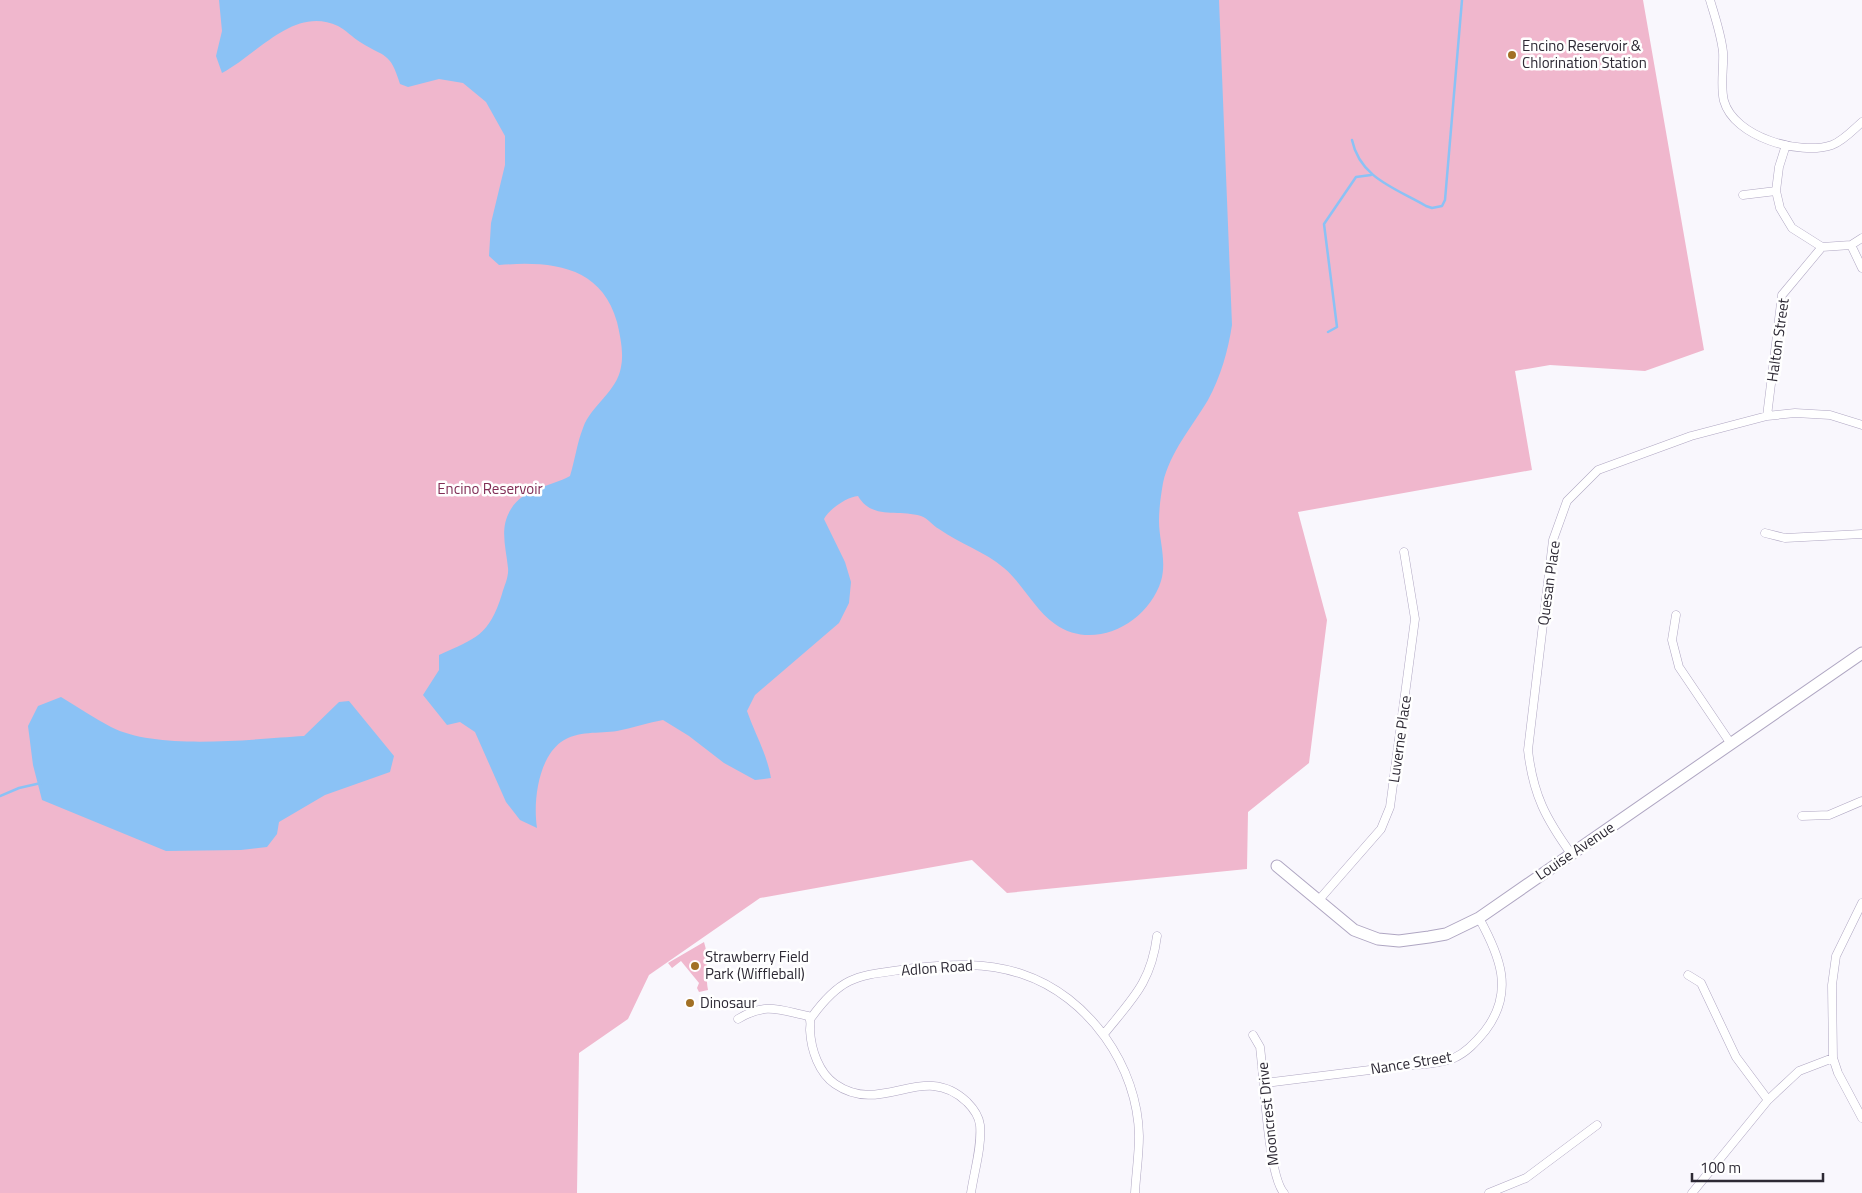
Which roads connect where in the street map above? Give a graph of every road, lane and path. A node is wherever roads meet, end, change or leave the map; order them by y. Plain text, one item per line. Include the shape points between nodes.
1 (1710, 0) edge
2 (1862, 122) edge
3 (1786, 145) junction
4 (1776, 191) junction
5 (1743, 195) dead end
6 (1862, 238) edge
7 (1851, 245) junction
8 (1822, 247) junction
9 (1862, 268) edge
10 (1767, 416) junction
11 (1862, 425) edge
12 (1765, 534) dead end
13 (1862, 534) edge
14 (1404, 552) dead end
15 (1676, 615) dead end
16 (1862, 654) edge
17 (1731, 744) junction
18 (1862, 801) edge
19 (1802, 816) dead end
20 (1572, 855) junction
21 (1277, 866) dead end
22 (1318, 901) junction
23 (1862, 903) edge
24 (1479, 918) junction
25 (1157, 936) dead end
26 (1688, 974) dead end
27 (810, 1018) junction
28 (738, 1019) dead end
29 (1104, 1034) junction
30 (1253, 1035) dead end
31 (1833, 1058) junction
32 (1265, 1083) junction
33 (1768, 1100) junction
34 (1862, 1118) edge
35 (1596, 1125) dead end
36 (971, 1193) edge
37 (1135, 1193) edge
38 (1284, 1193) edge
39 (1489, 1193) edge
40 (1692, 1193) edge

1 - 3 street via 1722,50 1724,101 1730,114 1745,130
2 - 3 street via 1840,140 1825,147
3 - 4 street via 1776,179
4 - 5 street
4 - 8 street via 1780,208 1792,228
6 - 7 street
7 - 8 street
7 - 9 street
8 - 10 street, Halton Street via 1782,295
10 - 11 street, Quesan Place via 1795,412 1830,415
10 - 20 street, Quesan Place via 1691,436 1598,470 1567,501 1553,540 1528,750 1531,774 1549,822
12 - 13 street via 1785,538
14 - 22 street, Luverne Place via 1415,620 1390,807 1381,829
15 - 17 street via 1672,640 1679,667
16 - 17 street, Louise Avenue
17 - 20 street, Louise Avenue
18 - 19 street via 1829,815
20 - 24 street, Louise Avenue
21 - 22 street, Louise Avenue
22 - 24 street, Louise Avenue via 1354,930 1385,940 1446,934
23 - 31 street via 1836,956 1832,985
24 - 32 street, Nance Street via 1497,952 1503,985 1498,1010 1488,1028 1470,1048 1453,1058 1430,1062
25 - 29 street via 1148,976
26 - 33 street via 1701,983 1736,1058
27 - 28 street via 768,1008 754,1010
27 - 29 street, Adlon Road via 825,997 841,984 864,975 962,964 993,967 1032,979 1080,1009
27 - 36 street via 815,1057 832,1082 847,1092 874,1095 922,1086 942,1086 958,1094 972,1107 980,1124
29 - 37 street, Adlon Road via 1120,1060 1132,1093 1139,1136
30 - 32 street, Mooncrest Drive via 1260,1047
31 - 33 street via 1799,1071
31 - 34 street
32 - 38 street, Mooncrest Drive via 1273,1168
33 - 40 street
35 - 39 street via 1526,1178

